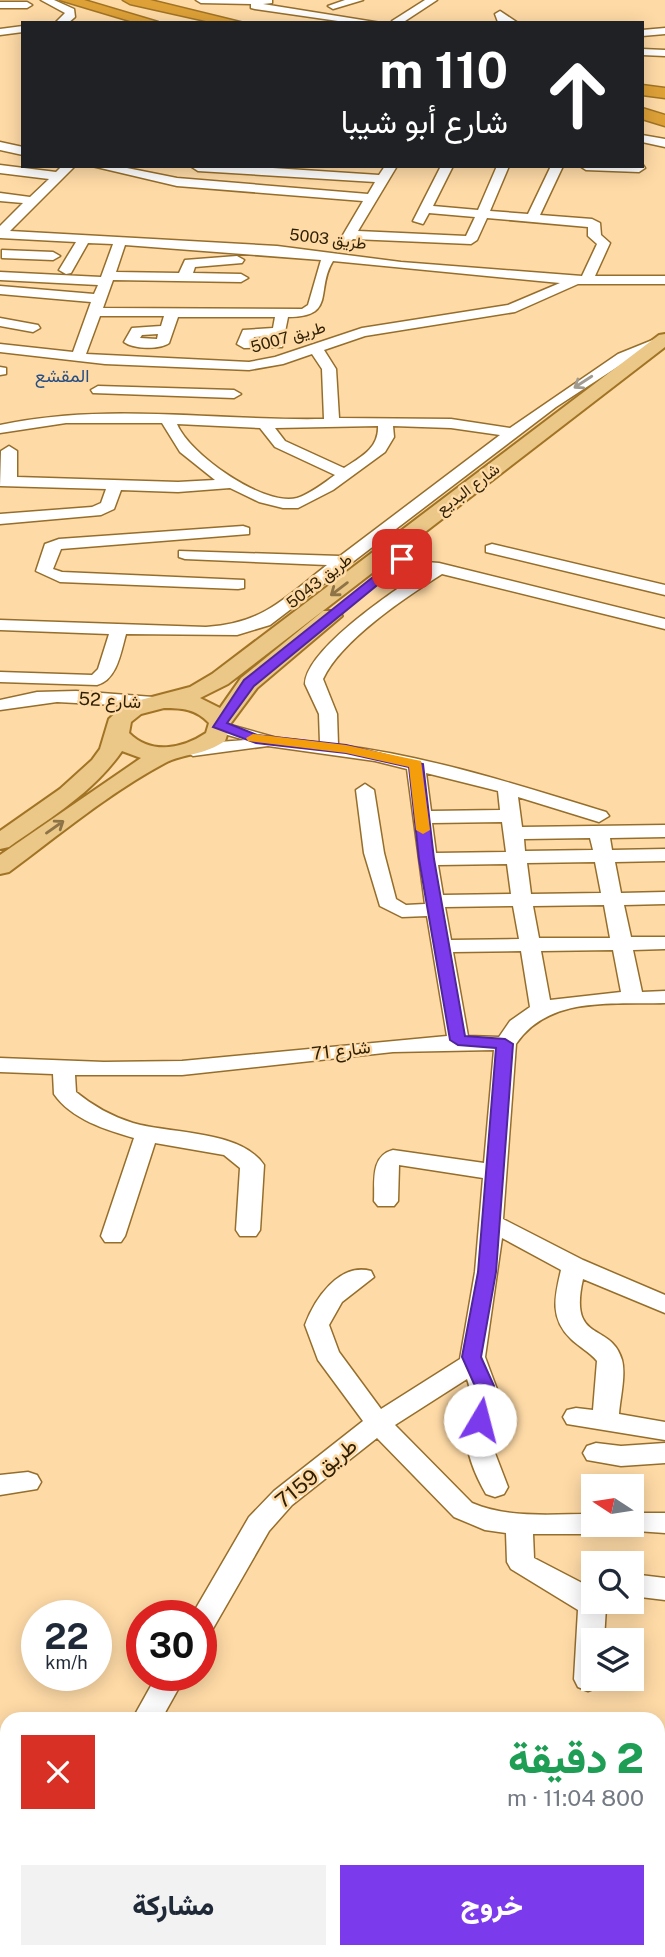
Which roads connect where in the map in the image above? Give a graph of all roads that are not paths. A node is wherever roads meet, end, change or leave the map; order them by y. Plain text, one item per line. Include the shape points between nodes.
1 (46, 0) edge
2 (61, 0) edge
3 (67, 0) edge
4 (111, 0) edge
5 (130, 0) edge
6 (278, 0) edge
7 (358, 0) edge
8 (432, 0) edge
9 (205, 1) edge
10 (258, 3) edge
11 (0, 5) edge
12 (27, 5) dead end
13 (333, 6) dead end
14 (300, 13) junction
15 (500, 15) dead end
16 (394, 16) dead end
17 (63, 21) edge
18 (125, 21) edge
19 (148, 21) edge
20 (195, 21) edge
21 (243, 21) edge
22 (288, 21) edge
23 (361, 21) edge
24 (506, 21) edge
25 (21, 29) edge
26 (1, 32) edge
27 (665, 32) edge
28 (644, 33) edge
29 (21, 39) edge
30 (644, 52) edge
31 (665, 54) edge
32 (644, 77) edge
33 (665, 80) edge
34 (644, 90) edge
35 (665, 93) edge
36 (644, 99) edge
37 (665, 102) edge
38 (644, 112) edge
39 (644, 113) edge
40 (665, 114) edge
41 (665, 121) edge
42 (644, 139) edge
43 (665, 143) edge
44 (0, 146) edge
45 (21, 150) edge
46 (665, 153) edge
47 (644, 160) edge
48 (67, 168) edge
49 (109, 168) edge
50 (197, 168) edge
51 (250, 168) edge
52 (390, 168) edge
53 (446, 168) edge
54 (502, 168) edge
55 (555, 168) edge
56 (0, 169) edge
57 (327, 171) edge
58 (57, 176) junction
59 (383, 179) junction
60 (191, 183) junction
61 (0, 197) edge
62 (370, 198) junction
63 (34, 201) junction
64 (425, 209) junction
65 (482, 214) junction
66 (532, 218) junction
67 (350, 235) junction
68 (410, 239) junction
69 (120, 242) junction
70 (3, 243) edge
71 (81, 245) junction
72 (243, 254) junction
73 (333, 257) junction
74 (49, 263) junction
75 (66, 270) junction
76 (86, 271) dead end
77 (0, 276) edge
78 (184, 278) junction
79 (106, 279) junction
80 (582, 280) junction
81 (661, 281) edge
82 (0, 290) edge
83 (151, 295) junction
84 (239, 295) junction
85 (96, 306) junction
86 (172, 313) junction
87 (282, 314) junction
88 (0, 322) edge
89 (33, 328) dead end
90 (167, 330) dead end
91 (278, 332) dead end
92 (665, 339) edge
93 (0, 348) edge
94 (316, 349) junction
95 (78, 357) junction
96 (665, 358) edge
97 (105, 360) junction
98 (241, 366) junction
99 (98, 390) junction
100 (234, 394) junction
101 (230, 412) dead end
102 (92, 416) junction
103 (167, 420) junction
104 (385, 421) junction
105 (332, 423) junction
106 (264, 424) junction
107 (0, 429) edge
108 (512, 433) junction
109 (9, 451) dead end
110 (344, 474) junction
111 (4, 480) edge
112 (232, 483) junction
113 (115, 484) junction
114 (0, 519) edge
115 (243, 531) dead end
116 (191, 535) junction
117 (417, 548) junction
118 (492, 549) dead end
119 (185, 554) junction
120 (343, 561) junction
121 (439, 568) junction
122 (387, 571) junction
123 (177, 581) junction
124 (238, 584) dead end
125 (665, 590) edge
126 (665, 624) edge
127 (0, 625) edge
128 (119, 629) junction
129 (0, 677) edge
130 (66, 698) junction
131 (159, 701) junction
132 (0, 705) edge
133 (220, 725) junction
134 (118, 726) junction
135 (276, 743) junction
136 (329, 747) junction
137 (194, 750) junction
138 (164, 754) junction
139 (416, 764) junction
140 (508, 788) junction
141 (365, 790) dead end
142 (421, 817) junction
143 (512, 824) junction
144 (599, 824) junction
145 (665, 831) edge
146 (0, 842) edge
147 (665, 855) edge
148 (603, 856) junction
149 (516, 858) junction
150 (427, 859) junction
151 (0, 867) edge
152 (665, 898) edge
153 (612, 899) junction
154 (522, 900) junction
155 (434, 906) junction
156 (665, 943) edge
157 (621, 944) junction
158 (441, 946) junction
159 (530, 946) junction
160 (665, 997) edge
161 (632, 999) junction
162 (541, 1007) junction
163 (458, 1040) junction
164 (505, 1044) junction
165 (0, 1065) edge
166 (64, 1069) junction
167 (146, 1135) junction
168 (495, 1172) junction
169 (386, 1201) dead end
170 (491, 1223) junction
171 (248, 1230) dead end
172 (113, 1236) dead end
173 (574, 1266) junction
174 (362, 1277) dead end
175 (665, 1306) edge
176 (473, 1363) junction
177 (576, 1417) dead end
178 (605, 1422) junction
179 (379, 1423) junction
180 (665, 1431) edge
181 (596, 1452) dead end
182 (665, 1453) edge
183 (28, 1482) dead end
184 (0, 1485) edge
185 (495, 1487) dead end
186 (644, 1523) edge
187 (665, 1523) edge
188 (519, 1524) junction
189 (581, 1524) edge
190 (581, 1586) edge
191 (644, 1587) edge
192 (665, 1589) edge
193 (214, 1600) edge
194 (162, 1691) edge
195 (150, 1712) edge

1 - 17 street via 70,11
2 - 18 highway
3 - 19 highway
4 - 20 highway
5 - 21 highway
6 - 10 street
7 - 13 street
8 - 16 street
9 - 10 street
10 - 14 street
10 - 21 street
11 - 12 street
14 - 22 street
14 - 23 street
15 - 24 street
25 - 26 street
26 - 29 street
27 - 28 street
30 - 31 street
32 - 33 highway
34 - 35 highway
36 - 37 highway
38 - 40 highway
39 - 41 highway
42 - 43 street
44 - 45 street
46 - 47 street
48 - 58 street
49 - 60 street
50 - 60 street
51 - 57 street
52 - 59 street
53 - 64 street
54 - 65 street
55 - 66 street
56 - 58 street
57 - 59 street
58 - 63 street
59 - 62 street
60 - 62 street
61 - 63 street
62 - 67 street
63 - 70 street
64 - 65 street
64 - 68 street
65 - 66 street
65 - 68 street via 471,240
66 - 80 street via 595,226 594,236 604,243
67 - 68 street
67 - 73 street
69 - 71 street, طريق 5003
69 - 72 street, طريق 5003
69 - 79 street
70 - 71 street, طريق 5003
70 - 74 street
71 - 74 street
71 - 75 street
72 - 73 street, طريق 5003
72 - 78 street via 190,263
72 - 84 street
73 - 80 street, طريق 5003
73 - 87 street via 323,267 313,310
74 - 75 street
74 - 77 street
74 - 79 street
75 - 76 street
78 - 83 street
78 - 84 street
79 - 83 street
79 - 85 street
80 - 81 street, طريق 5003
80 - 94 street, طريق 5007 via 510,309 362,332
82 - 85 street
83 - 85 street
83 - 86 street
84 - 86 street
84 - 87 street
85 - 95 street
86 - 90 street
87 - 91 street
88 - 89 street
92 -> 108 street, طريق 5043 via 623,357
92 -> 131 main road, شارع البديع via 220,679 189,696
93 - 95 street, طريق 5007
94 - 98 street, طريق 5007
94 - 105 street via 329,369
95 - 97 street, طريق 5007
96 - 117 main road, شارع البديع
97 - 98 street, طريق 5007
97 - 99 street
98 - 100 street
99 - 100 street
99 - 102 street
100 - 101 street
102 - 103 street
102 - 107 street
103 - 106 street
103 - 112 street via 177,441
104 - 105 street
104 - 108 street via 448,421
104 - 110 street via 386,437 380,449
105 - 106 street
106 - 110 street via 280,444
108 - 120 street, طريق 5043
109 - 111 street
110 - 112 street via 307,499 287,504
111 - 113 street
112 - 113 street via 178,487
113 - 114 street via 108,506 95,512
115 - 116 street
116 - 119 street
116 - 123 street via 59,544 51,547 44,571 52,576
117 - 121 street via 424,560
117 - 122 main road, شارع البديع
118 - 125 street
119 - 120 street
119 - 123 street
120 - 128 street, طريق 5043 via 264,621 237,630
121 - 122 street
121 - 126 street
121 - 136 street via 392,601 316,671 314,685 329,717
122 - 133 main road, شارع البديع via 249,683
123 - 124 street
127 - 128 street, طريق 5043
128 - 129 street via 106,670 97,680
130 - 131 street, شارع 52
130 - 132 street, شارع 52 via 27,698
130 - 134 street, شارع 52
131 - 133 main road via 187,702 207,709
131 - 134 main road, شارع البديع via 133,709
133 - 135 street
133 - 137 main road, شارع البديع via 217,736
134 - 138 main road via 133,748
134 - 146 main road via 114,746 87,778
135 - 136 street
135 - 137 street
136 - 139 street
137 - 138 main road
151 -> 138 main road
139 - 140 street
139 - 142 street
140 - 143 street
140 - 144 street
141 - 155 street via 387,902 402,911
142 - 143 street
142 - 150 street
143 - 144 street
143 - 149 street
144 - 145 street
144 - 148 street
147 - 148 street
148 - 149 street
148 - 153 street
149 - 150 street
149 - 154 street
150 - 155 street
152 - 153 street
153 - 154 street
153 - 157 street
154 - 155 street
154 - 159 street
155 - 158 street
156 - 157 street
157 - 159 street
157 - 161 street
158 - 159 street
158 - 163 street
159 - 162 street
160 - 161 street
161 - 162 street
162 - 164 street via 518,1023
163 - 164 street, شارع 71
163 - 166 street, شارع 71 via 198,1067
164 - 168 street
165 - 166 street, شارع 71
166 - 167 street via 65,1094 73,1102
167 - 171 street via 231,1149 244,1156 252,1165
167 - 172 street
168 - 169 street via 393,1157 388,1162
168 - 170 street
170 - 173 street
170 - 176 street
173 - 175 street
173 - 178 street via 566,1318 610,1361
174 - 179 street via 340,1287 327,1301 317,1325 327,1354
176 - 179 street, طريق 7159
176 - 185 street via 485,1386 479,1439
177 - 178 street
178 - 180 street
179 - 188 street via 463,1510 485,1520
179 - 193 street, طريق 7159 via 283,1497 258,1524
181 - 182 street via 621,1456
183 - 184 street
186 - 187 street
188 - 189 street
188 - 190 street via 521,1562 536,1573
191 - 192 street
194 - 195 street

